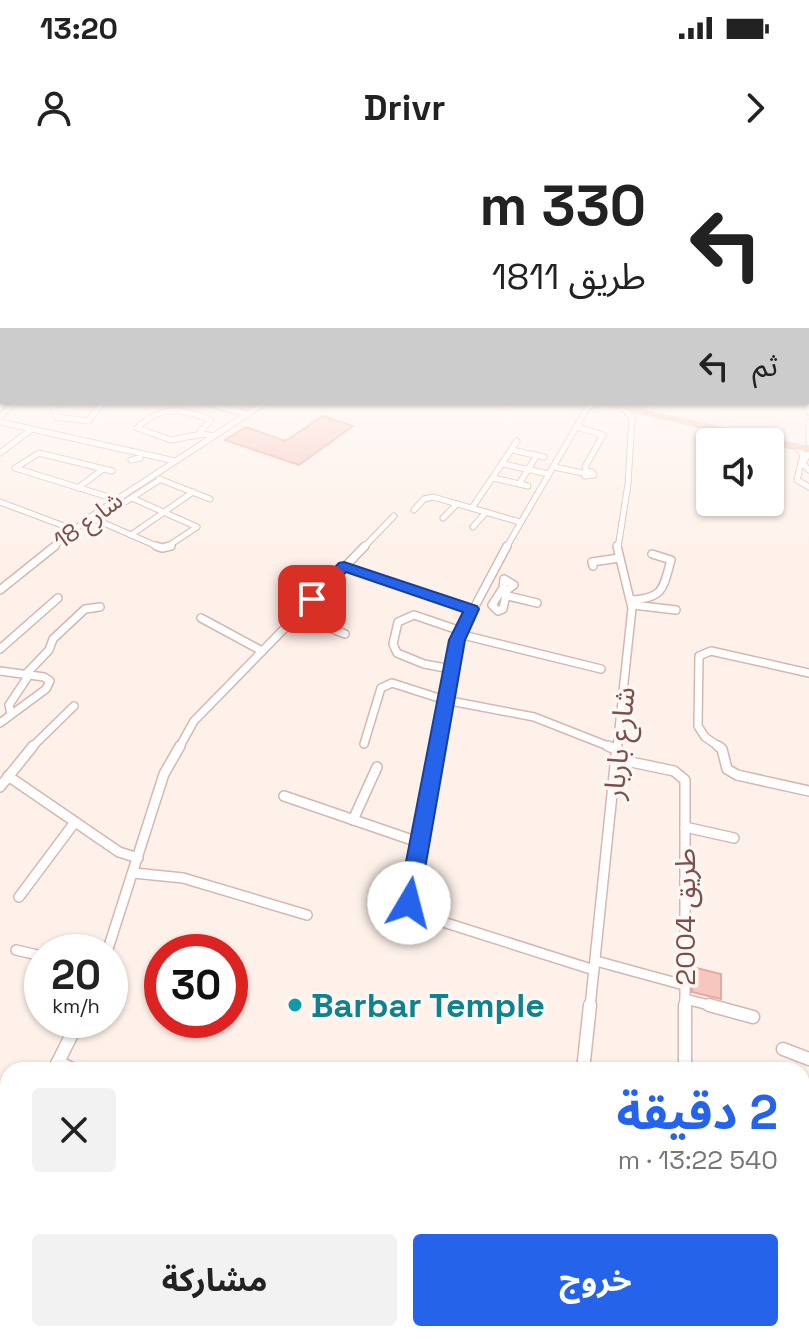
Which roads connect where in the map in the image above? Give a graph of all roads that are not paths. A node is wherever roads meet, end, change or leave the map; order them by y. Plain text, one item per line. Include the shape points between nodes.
1 (100, 447) edge
2 (197, 447) edge
3 (514, 447) edge
4 (565, 447) edge
5 (597, 447) edge
6 (630, 447) edge
7 (797, 447) edge
8 (808, 447) edge
9 (512, 450) junction
10 (175, 461) junction
11 (503, 464) junction
12 (103, 469) junction
13 (528, 470) junction
14 (552, 470) junction
15 (809, 470) edge
16 (112, 471) dead end
17 (797, 471) junction
18 (152, 476) junction
19 (493, 478) junction
20 (161, 479) junction
21 (519, 484) junction
22 (528, 486) dead end
23 (809, 487) edge
24 (78, 488) junction
25 (193, 492) junction
26 (132, 498) junction
27 (115, 499) junction
28 (210, 499) dead end
29 (0, 502) edge
30 (457, 504) junction
31 (472, 508) junction
32 (414, 510) dead end
33 (165, 512) junction
34 (486, 512) junction
35 (394, 516) dead end
36 (443, 518) dead end
37 (93, 519) junction
38 (520, 522) junction
39 (64, 526) dead end
40 (473, 527) dead end
41 (131, 535) junction
42 (652, 554) dead end
43 (619, 558) junction
44 (593, 566) dead end
45 (344, 567) junction
46 (500, 578) dead end
47 (482, 589) junction
48 (0, 590) edge
49 (503, 595) junction
50 (58, 598) dead end
51 (632, 602) junction
52 (537, 603) dead end
53 (100, 607) dead end
54 (472, 609) junction
55 (676, 610) dead end
56 (297, 615) junction
57 (201, 618) dead end
58 (460, 633) junction
59 (345, 634) dead end
60 (0, 649) edge
61 (262, 651) junction
62 (451, 669) junction
63 (601, 669) dead end
64 (0, 671) edge
65 (809, 673) edge
66 (27, 675) junction
67 (445, 700) junction
68 (74, 706) dead end
69 (11, 714) junction
70 (0, 723) edge
71 (364, 744) dead end
72 (618, 755) junction
73 (377, 767) dead end
74 (8, 776) junction
75 (0, 787) edge
76 (809, 791) edge
77 (284, 796) dead end
78 (353, 820) junction
79 (75, 822) junction
80 (685, 827) junction
81 (734, 838) dead end
82 (418, 842) junction
83 (138, 858) junction
84 (134, 873) junction
85 (19, 897) dead end
86 (307, 915) dead end
87 (113, 934) edge
88 (16, 950) dead end
89 (24, 952) edge
90 (595, 966) junction
91 (684, 985) junction
92 (685, 999) junction
93 (753, 1017) dead end
94 (70, 1038) edge
95 (783, 1049) dead end
96 (809, 1059) edge
97 (58, 1062) edge
98 (584, 1062) edge
99 (685, 1062) edge

1 - 10 street
2 - 10 street, شارع 18
3 - 9 street
4 - 14 street
5 - 14 street via 585,472
6 - 43 street, شارع باربار
7 - 17 street via 803,454
8 - 15 street via 803,465
9 - 11 street
9 - 13 street via 541,456
10 - 18 street, شارع 18
11 - 13 street
11 - 19 street
12 - 16 street
12 - 24 street
12 - 24 street via 39,453 15,468
13 - 14 street
13 - 21 street
14 - 38 street
15 - 17 street
17 - 23 street via 798,482
18 - 20 street
18 - 27 street, شارع 18
19 - 21 street
19 - 31 street
20 - 25 street
20 - 26 street
21 - 22 street
24 - 27 street
25 - 28 street
25 - 33 street
26 - 33 street
26 - 37 street
27 - 37 street, شارع 18
29 - 39 street
30 - 31 street
30 - 32 street via 428,497
30 - 36 street
31 - 34 street
33 - 41 street
33 - 41 street via 196,528 164,548
34 - 38 street
34 - 40 street
35 - 45 street
37 - 41 street
37 - 48 street, شارع 18
38 - 47 street
42 - 51 street via 671,560 660,593
43 - 44 street via 598,559
43 - 51 street, شارع باربار
45 - 54 street
45 - 56 street
46 - 49 street
47 - 49 street
47 - 54 street
49 - 52 street
50 - 60 street
51 - 55 street
51 - 72 street, شارع باربار
53 - 66 street via 85,609 53,639
54 - 58 street
56 - 59 street
56 - 61 street
57 - 61 street
58 - 62 street
58 - 62 street via 414,615 398,622 393,644 397,653
58 - 63 street
61 - 83 street via 194,721 173,753
62 - 67 street
64 - 66 street
65 - 76 street via 711,651 699,656 698,726 722,749 727,769
66 - 69 street via 9,705
66 - 69 street via 47,677 50,684
67 - 71 street via 384,684
67 - 72 street via 524,714
67 - 82 street
68 - 74 street
69 - 70 street
72 - 80 street, طريق 2004 via 674,771 685,780
72 - 90 street, شارع باربار
73 - 78 street
74 - 75 street
74 - 79 street
77 - 78 street
78 - 82 street
79 - 83 street via 119,852
79 - 85 street
80 - 81 street
80 - 91 street, طريق 2004
82 - 90 street via 408,899 415,911
83 - 84 street
84 - 86 street via 183,878
84 - 87 street
88 - 89 street
90 - 91 street
90 - 98 street, شارع باربار
91 - 92 street, طريق 2004
92 - 93 street
92 - 99 street, طريق 2004
94 - 97 street
95 - 96 street

